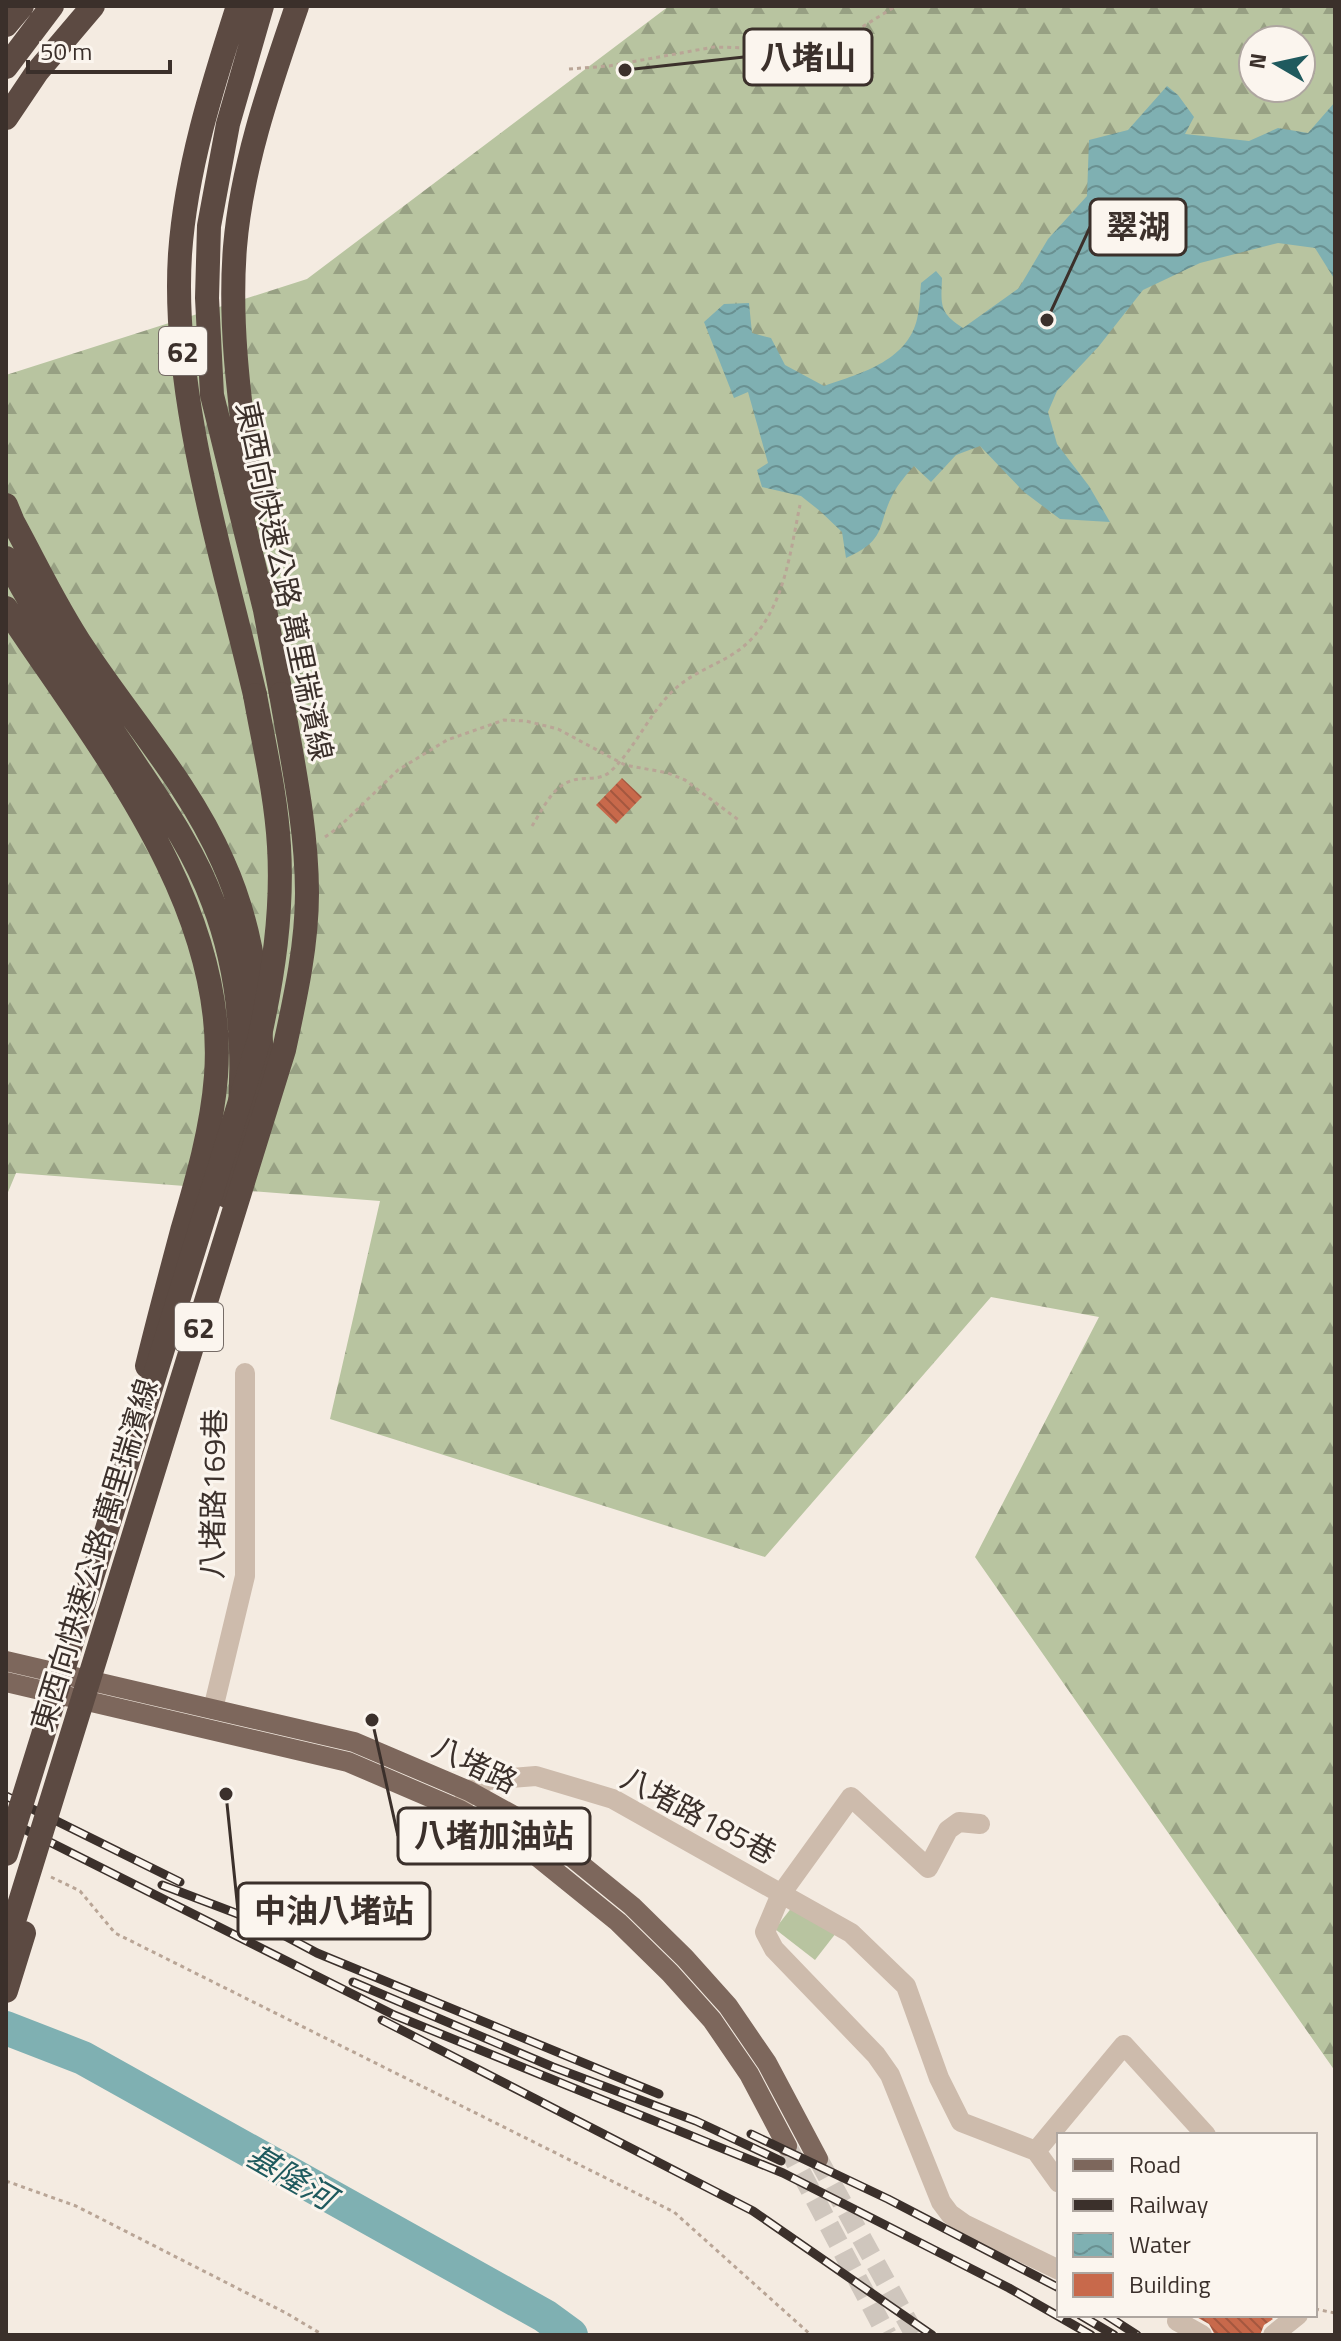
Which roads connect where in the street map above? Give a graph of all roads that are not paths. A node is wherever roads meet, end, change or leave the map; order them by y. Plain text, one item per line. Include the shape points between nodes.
1 (22, 6) edge
2 (52, 6) edge
3 (93, 6) edge
4 (238, 6) edge
5 (262, 6) edge
6 (297, 6) edge
7 (6, 25) edge
8 (6, 67) edge
9 (6, 118) edge
10 (6, 505) edge
11 (6, 558) edge
12 (6, 608) edge
13 (265, 610) junction
14 (238, 1200) junction
15 (245, 1373) dead end
16 (108, 1532) junction
17 (6, 1661) edge
18 (6, 1682) edge
19 (213, 1709) junction
20 (469, 1791) junction
21 (460, 1810) junction
22 (980, 1824) dead end
23 (6, 1854) edge
24 (781, 1894) junction
25 (6, 1911) edge
26 (6, 1947) edge
27 (6, 1991) edge
28 (1204, 2133) edge
29 (787, 2146) tunnel mouth
30 (1036, 2151) junction
31 (818, 2159) tunnel mouth
32 (1057, 2180) edge
33 (1057, 2269) edge
34 (1175, 2317) edge
35 (1296, 2317) edge
36 (1202, 2335) edge
37 (1273, 2335) edge

1 - 7 highway
2 - 8 highway
3 - 9 highway
4 - 16 highway, 東西向快速公路 萬里瑞濱線 / 62, bridge via 189,182 180,255 181,308 184,371 204,478 274,795 278,913 271,982 254,1055
5 - 13 highway, 東西向快速公路 萬里瑞濱線 / 62 via 228,124 209,226 207,298 212,395
6 - 13 highway via 249,162 235,248 234,344
10 - 14 highway via 82,647 200,817 237,899 258,990 262,1085 260,1144
11 - 14 highway via 39,620 170,816 213,901 231,960 238,1030
12 - 16 highway, bridge via 150,829 196,928 215,1035 216,1074 206,1141
13 - 26 highway, 東西向快速公路 萬里瑞濱線 / 62, bridge via 296,783 307,894 296,991 284,1050
14 - 25 highway
14 - 27 highway, bridge
15 - 19 street, 八堵路169巷 via 245,1576
16 - 23 highway, 東西向快速公路 萬里瑞濱線 / 62, bridge
17 - 19 main road, 八堵路
18 - 21 main road, 八堵路 via 348,1762
19 - 20 main road, 八堵路 via 354,1742
20 - 21 street
20 - 24 street, 八堵路185巷 via 488,1780 536,1776 613,1799
20 - 31 main road, 八堵路 via 536,1828 632,1906 685,1958 728,2006 767,2063
21 - 29 main road, 八堵路 via 524,1846 618,1922 670,1973 742,2063
22 - 24 street, 八堵路185巷 via 959,1822 948,1830 928,1868 851,1797
24 - 30 street, 八堵路185巷 via 851,1933 906,1986 961,2122
24 - 33 street, 八堵路185巷 via 765,1932 774,1949 890,2075 941,2202 964,2224
28 - 30 street via 1124,2045
30 - 32 street
34 - 36 street
35 - 37 street

